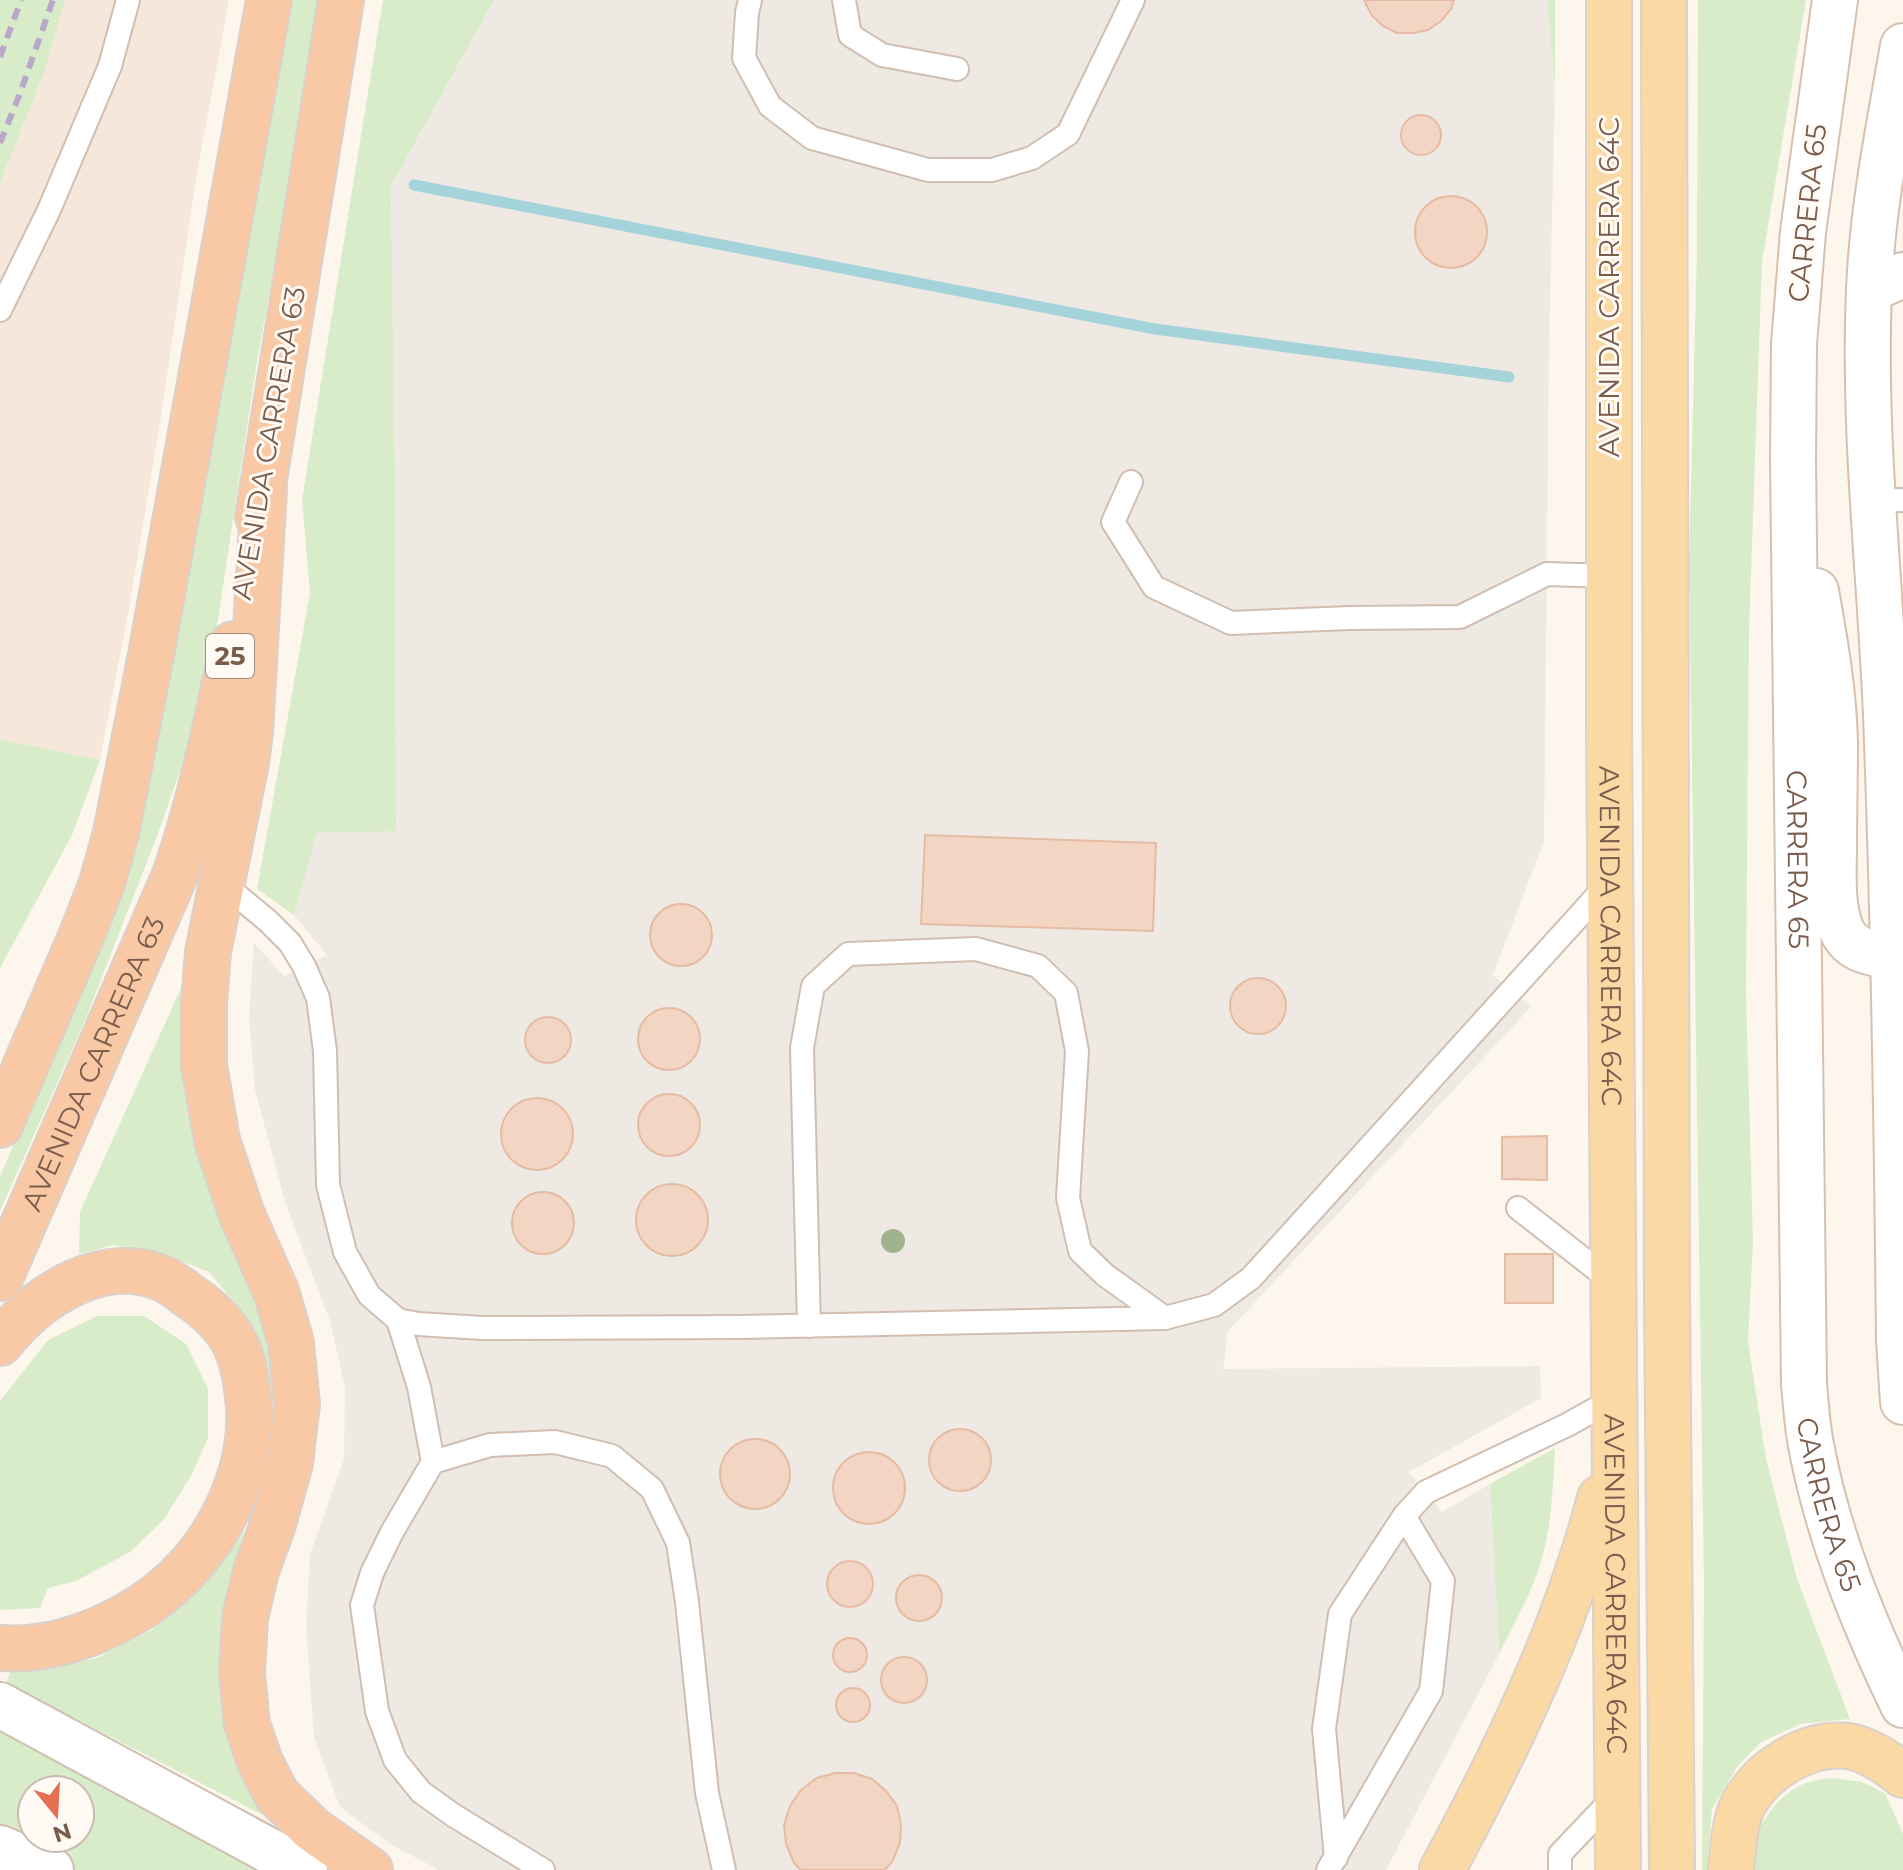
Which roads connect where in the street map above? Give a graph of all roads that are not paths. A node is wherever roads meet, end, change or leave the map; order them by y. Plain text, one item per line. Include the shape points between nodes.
1 (128, 0) edge
2 (269, 0) edge
3 (341, 0) edge
4 (750, 0) edge
5 (844, 0) edge
6 (1133, 0) edge
7 (1609, 0) edge
8 (1664, 0) edge
9 (1835, 0) edge
10 (1903, 46) edge
11 (957, 69) dead end
12 (1898, 103) edge
13 (1886, 282) edge
14 (0, 310) edge
15 (1793, 459) junction
16 (1131, 482) dead end
17 (264, 489) junction
18 (1889, 501) edge
19 (1609, 576) junction
20 (1610, 881) junction
21 (222, 883) junction
22 (83, 932) junction
23 (1898, 957) edge
24 (0, 1077) edge
25 (0, 1125) edge
26 (1518, 1208) dead end
27 (0, 1278) edge
28 (1614, 1283) junction
29 (1165, 1318) junction
30 (398, 1320) junction
31 (809, 1326) junction
32 (0, 1343) edge
33 (1614, 1399) junction
34 (1903, 1402) edge
35 (1615, 1442) junction
36 (433, 1462) junction
37 (1404, 1516) junction
38 (0, 1648) edge
39 (0, 1705) edge
40 (1903, 1705) edge
41 (1903, 1775) edge
42 (1618, 1793) junction
43 (0, 1848) edge
44 (1448, 1860) edge
45 (1332, 1864) edge
46 (1556, 1865) edge
47 (51, 1870) edge
48 (305, 1870) edge
49 (370, 1870) edge
50 (543, 1870) edge
51 (724, 1870) edge
52 (1618, 1870) edge
53 (1672, 1870) edge
54 (1731, 1870) edge

1 - 14 lane via 110,66
2 - 22 highway via 134,749 102,883
3 - 17 highway, AVENIDA CARRERA 63 / 25
4 - 6 lane via 744,58 770,106 812,138 928,170 992,170 1032,158 1068,134
5 - 11 lane via 850,35 882,55
7 - 19 main road, AVENIDA CARRERA 64C
8 - 53 main road, AVENIDA CARRERA 64C
9 - 15 main road, CARRERA 65 via 1803,232 1794,344
10 - 12 main road
12 - 13 main road via 1877,208
13 - 18 main road via 1868,372
15 - 23 main road via 1832,689 1836,912 1843,933 1856,948
15 - 40 main road, CARRERA 65 via 1804,1384 1811,1443 1837,1543
16 - 19 lane via 1113,522 1154,587 1231,623 1460,617 1547,574
17 - 21 highway via 250,732
17 - 27 highway, AVENIDA CARRERA 63 / 25 via 214,739 188,837
18 - 23 main road via 1886,712
19 - 20 main road, AVENIDA CARRERA 64C
20 - 28 main road, AVENIDA CARRERA 64C
20 - 29 lane via 1251,1278 1214,1305
21 - 30 lane via 290,943 318,998 325,1051 328,1185 345,1252 369,1295
21 - 49 highway via 208,952 204,1065 217,1140 291,1343 297,1404 290,1463 245,1618 242,1673 247,1724 277,1795 312,1829
22 - 24 highway
22 - 25 highway
23 - 34 main road
26 - 28 lane
28 - 33 main road, AVENIDA CARRERA 64C
29 - 31 lane
29 - 31 lane via 1080,1251 1068,1198 1077,1051 1066,993 1038,966 976,949 848,954 813,986 802,1048
30 - 31 lane via 482,1328
30 - 36 lane via 419,1387
32 - 38 highway via 31,1309 63,1287 122,1270 146,1274 198,1301 229,1333 244,1368 250,1409 247,1449 235,1493 212,1536 159,1595 92,1633 58,1643
33 - 35 main road, AVENIDA CARRERA 64C
33 - 37 lane via 1426,1492
35 - 42 main road, AVENIDA CARRERA 64C
35 - 44 main road via 1575,1585 1542,1666
36 - 50 lane via 392,1532 362,1605 377,1711 395,1760 421,1792
36 - 51 lane via 490,1445 555,1442 612,1456 652,1489 678,1543 707,1793
37 - 45 lane via 1340,1614 1324,1729
37 - 45 lane via 1443,1581 1431,1691
39 - 48 main road
41 - 54 main road via 1884,1759 1849,1746 1814,1749 1780,1764 1743,1805
42 - 46 lane
42 - 52 main road, AVENIDA CARRERA 64C
43 - 47 main road

